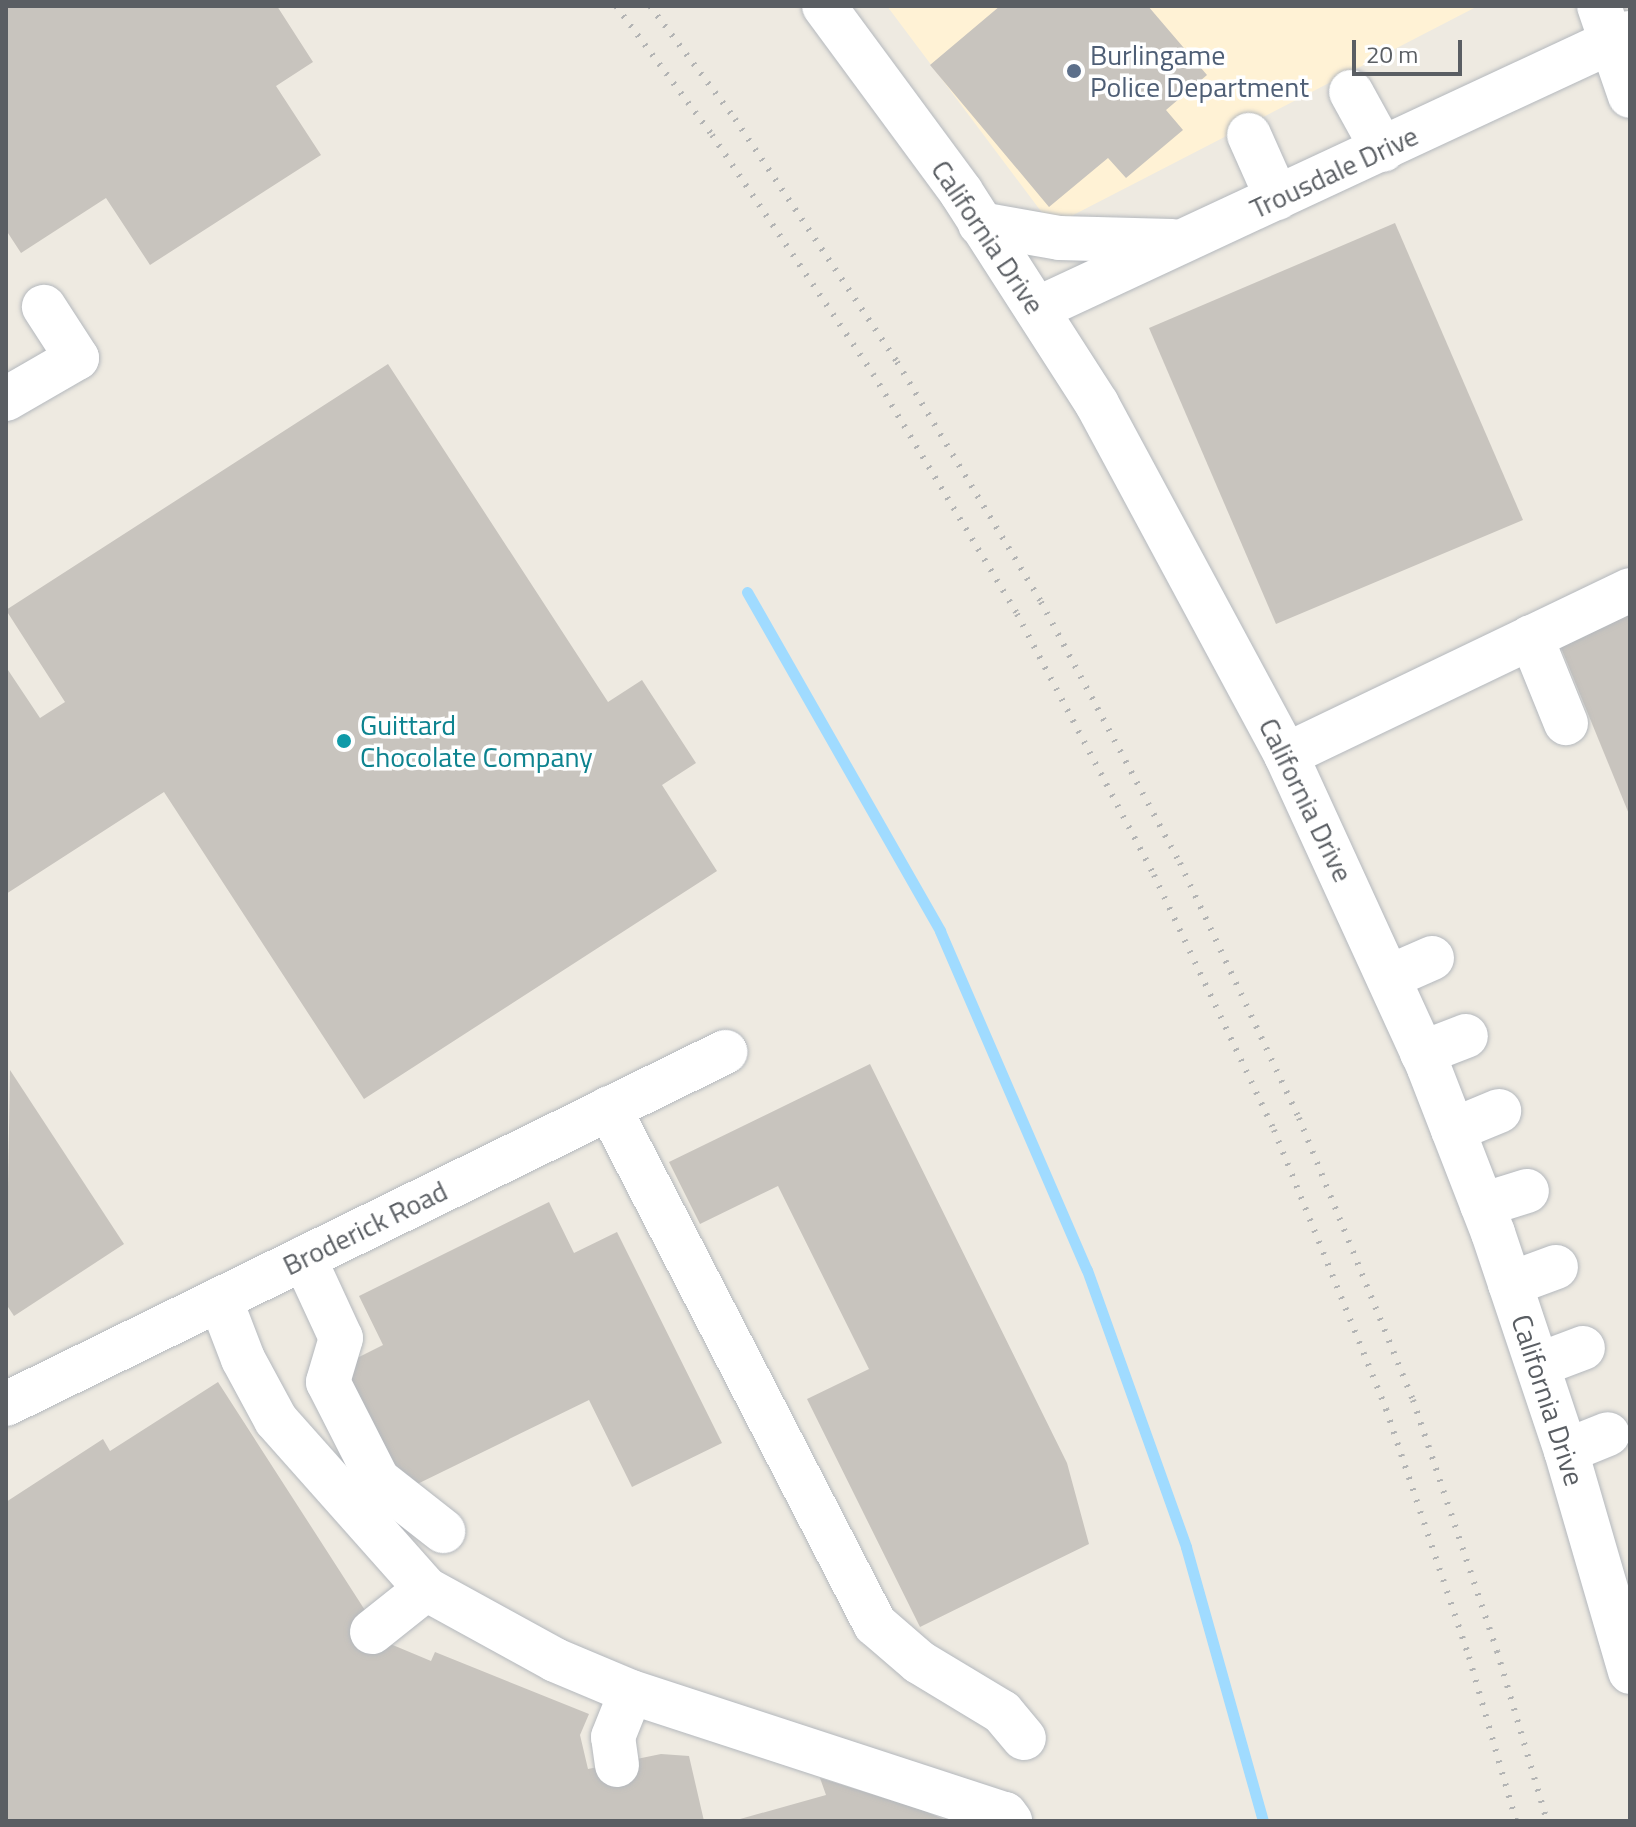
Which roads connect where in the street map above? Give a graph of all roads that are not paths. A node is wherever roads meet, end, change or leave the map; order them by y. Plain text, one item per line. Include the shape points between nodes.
1 (824, 6) edge
2 (1614, 27) edge
3 (1351, 92) dead end
4 (1630, 96) edge
5 (1249, 135) dead end
6 (1383, 150) junction
7 (1277, 198) junction
8 (980, 224) junction
9 (1182, 241) junction
10 (44, 307) dead end
11 (1037, 309) junction
12 (21, 384) edge
13 (1630, 590) edge
14 (1531, 637) junction
15 (1566, 723) dead end
16 (1286, 755) junction
17 (1432, 958) dead end
18 (1389, 977) junction
19 (1466, 1036) dead end
20 (725, 1052) dead end
21 (1422, 1053) junction
22 (609, 1108) junction
23 (1499, 1111) dead end
24 (1453, 1130) junction
25 (1527, 1191) dead end
26 (1482, 1205) junction
27 (304, 1258) junction
28 (1556, 1267) dead end
29 (1510, 1284) junction
30 (220, 1299) junction
31 (1583, 1348) dead end
32 (1538, 1365) junction
33 (11, 1392) edge
34 (1608, 1434) dead end
35 (1566, 1451) junction
36 (443, 1531) dead end
37 (1616, 1566) edge
38 (426, 1589) junction
39 (372, 1632) dead end
40 (1630, 1672) edge
41 (631, 1692) junction
42 (1024, 1738) dead end
43 (617, 1765) dead end
44 (1010, 1821) edge

1 - 8 street, California Drive via 870,42
2 - 4 street
2 - 6 street, Trousdale Drive
3 - 6 street
5 - 7 street
6 - 7 street, Trousdale Drive
7 - 9 street, Trousdale Drive
8 - 9 street via 1059,238
8 - 11 street, California Drive
9 - 11 street, Trousdale Drive
10 - 12 street via 77,358
11 - 16 street, California Drive via 1197,582
13 - 14 street
14 - 15 street
14 - 16 street
16 - 18 street, California Drive
17 - 18 street
18 - 21 street, California Drive
19 - 21 street
20 - 22 street, Broderick Road
21 - 24 street, California Drive
22 - 27 street, Broderick Road
22 - 42 street via 875,1624 919,1662 1002,1712
23 - 24 street
24 - 26 street, California Drive
25 - 26 street
26 - 29 street, California Drive
27 - 30 street, Broderick Road
27 - 36 street via 341,1338 328,1382 378,1480
28 - 29 street
29 - 32 street, California Drive
30 - 33 street, Broderick Road
30 - 38 street via 243,1359 276,1420
31 - 32 street
32 - 35 street, California Drive
34 - 35 street
35 - 37 street, California Drive
37 - 40 street, California Drive
38 - 39 street
38 - 41 street via 555,1660
41 - 43 street via 613,1737
41 - 44 street via 1005,1814

